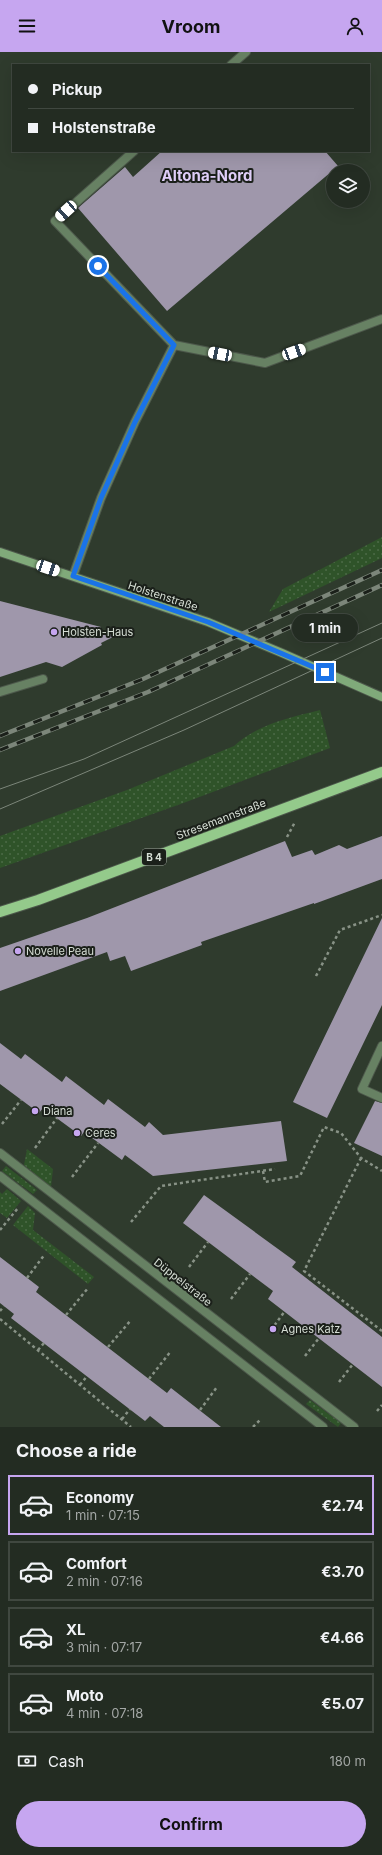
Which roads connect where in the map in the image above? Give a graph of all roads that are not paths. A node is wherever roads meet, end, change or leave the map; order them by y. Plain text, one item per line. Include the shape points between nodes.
1 (246, 52) edge
2 (232, 64) edge
3 (133, 152) edge
4 (382, 319) edge
5 (174, 345) junction
6 (0, 552) edge
7 (73, 576) junction
8 (43, 679) dead end
9 (0, 692) edge
10 (382, 698) edge
11 (382, 772) edge
12 (0, 912) edge
13 (382, 1046) edge
14 (382, 1098) edge
15 (0, 1153) edge
16 (0, 1176) edge
17 (323, 1427) edge
18 (354, 1427) edge

1 - 2 street
3 - 5 street via 55,221
4 - 5 street via 265,362
5 - 7 street via 135,422 101,498
6 - 7 main road, Holstenstraße
7 - 10 main road, Holstenstraße via 208,622
8 - 9 street
11 - 12 main road, Stresemannstraße / B 4
13 - 14 street via 362,1088
15 - 18 street, Düppelstraße
16 - 17 street

